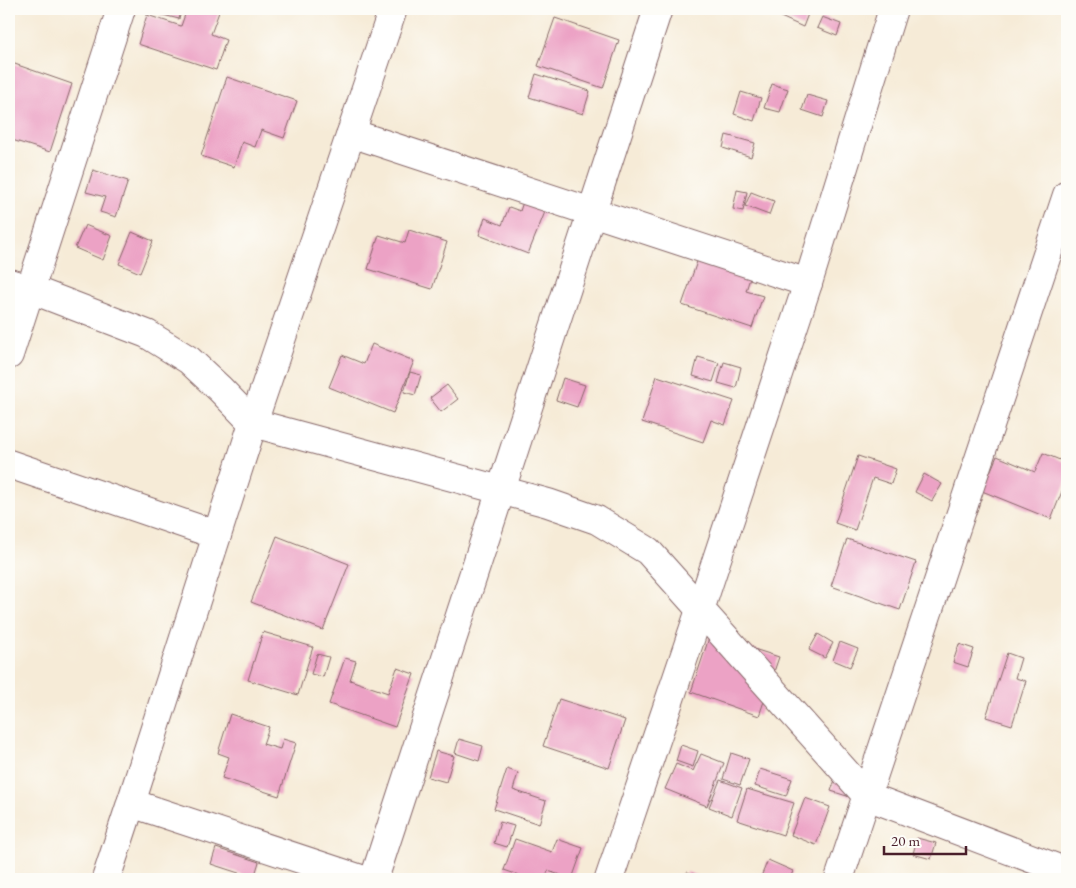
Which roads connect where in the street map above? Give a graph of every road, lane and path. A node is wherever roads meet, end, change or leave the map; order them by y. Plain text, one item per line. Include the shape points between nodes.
1 (121, 9) edge
2 (393, 9) edge
3 (658, 9) edge
4 (893, 9) edge
5 (350, 133) junction
6 (1067, 196) edge
7 (592, 212) junction
8 (808, 283) junction
9 (20, 286) edge
10 (9, 355) edge
11 (253, 424) junction
12 (9, 464) edge
13 (501, 491) junction
14 (217, 535) junction
15 (700, 610) junction
16 (867, 796) junction
17 (132, 804) junction
18 (1067, 872) edge
19 (106, 879) edge
20 (361, 879) edge
21 (374, 879) edge
22 (609, 879) edge
23 (839, 879) edge

1 - 9 street
2 - 5 street
3 - 7 street
4 - 8 street
5 - 7 street
5 - 11 street
6 - 16 street
7 - 8 street
7 - 13 street
8 - 15 street
9 - 10 street
9 - 11 street via 147,334 189,360
11 - 13 street
11 - 14 street
12 - 14 street
13 - 15 street via 597,520 648,551
13 - 21 street
14 - 17 street
15 - 16 street
15 - 22 street
16 - 18 street
16 - 23 street
17 - 19 street
17 - 20 street

